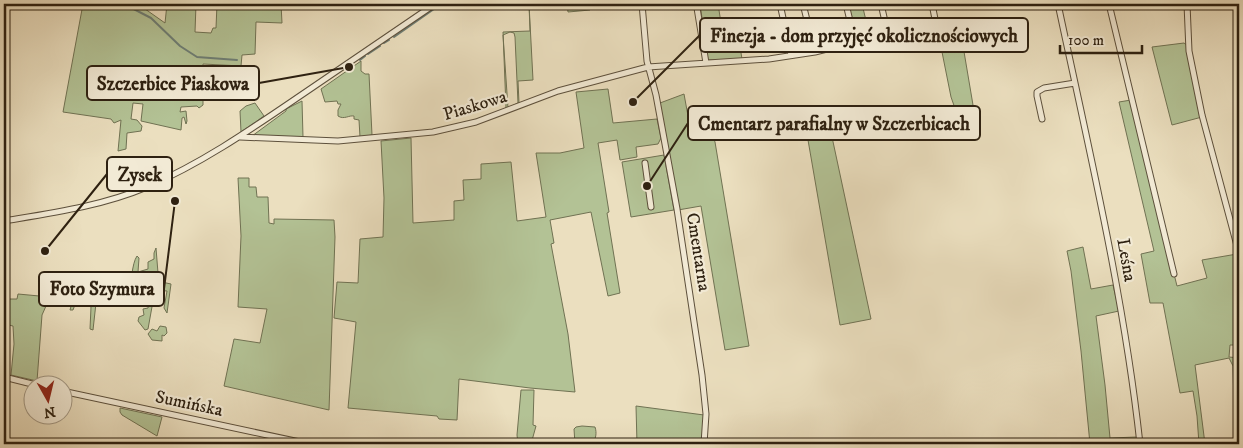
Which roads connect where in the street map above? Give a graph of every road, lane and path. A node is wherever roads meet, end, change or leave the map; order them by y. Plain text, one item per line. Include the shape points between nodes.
1 (435, 4) edge
2 (642, 4) edge
3 (780, 4) edge
4 (803, 4) edge
5 (846, 4) edge
6 (881, 4) edge
7 (932, 4) edge
8 (1058, 4) edge
9 (1109, 4) edge
10 (1187, 4) edge
11 (697, 8) dead end
12 (889, 39) junction
13 (855, 42) junction
14 (814, 52) junction
15 (791, 56) junction
16 (706, 63) junction
17 (648, 67) junction
18 (1075, 83) junction
19 (1042, 119) dead end
20 (240, 137) junction
21 (645, 163) dead end
22 (651, 207) dead end
23 (4, 221) edge
24 (1239, 253) edge
25 (1174, 274) dead end
26 (4, 377) edge
27 (22, 382) edge
28 (72, 393) edge
29 (309, 444) edge
30 (704, 444) edge
31 (1140, 444) edge

1 - 20 street
2 - 17 street
3 - 15 street
4 - 14 street
5 - 13 street
6 - 12 street
7 - 12 street, Piaskowa via 935,19 929,30
8 - 18 street, Leśna
9 - 25 street
10 - 24 street via 1189,51 1202,115
11 - 16 street
12 - 13 street, Piaskowa
13 - 14 street, Piaskowa
14 - 15 street, Piaskowa
15 - 16 street, Piaskowa
16 - 17 street, Piaskowa
17 - 20 street, Piaskowa via 558,91 476,122 433,132 330,141
17 - 30 street, Cmentarna via 657,102 696,331 706,408
18 - 19 street via 1037,92
18 - 31 street, Leśna via 1106,229
20 - 23 street via 199,162 146,187 96,204
21 - 22 street
26 - 27 street
28 - 29 street, Sumińska

